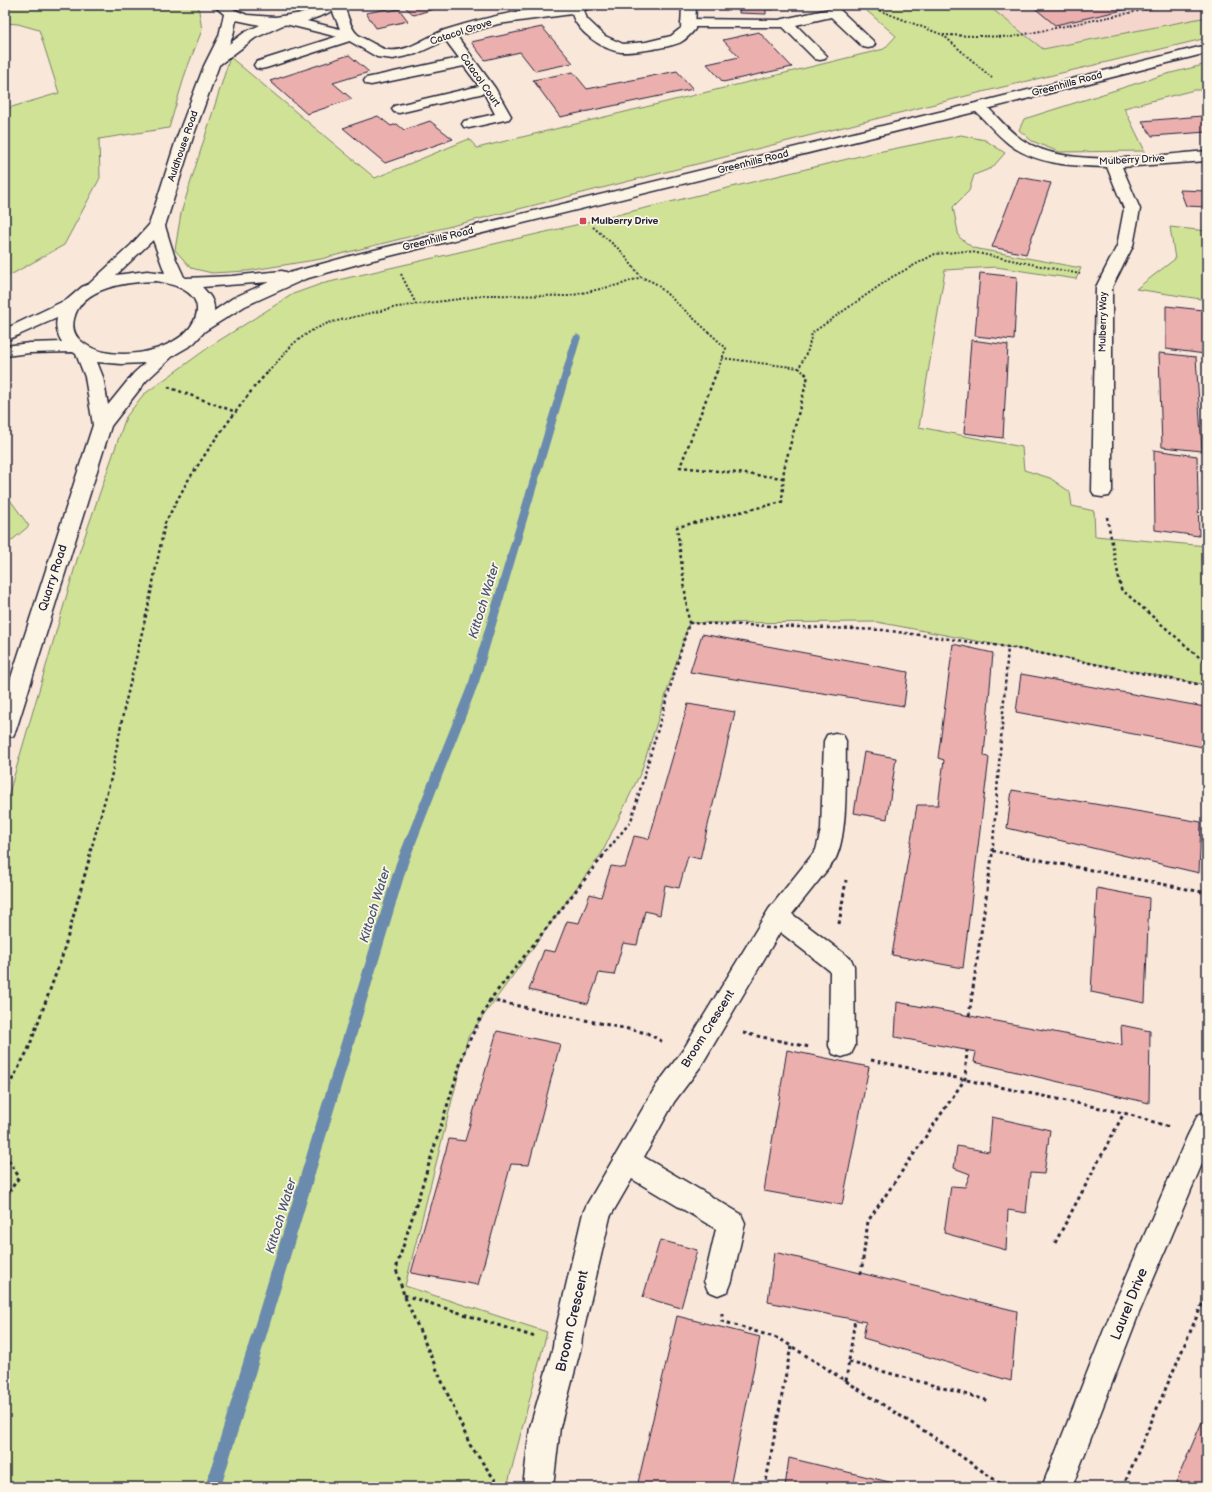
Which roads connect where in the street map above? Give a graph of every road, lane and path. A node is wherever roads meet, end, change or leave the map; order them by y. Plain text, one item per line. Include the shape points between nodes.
1 (332, 5) edge
2 (337, 5) edge
3 (689, 5) edge
4 (864, 5) edge
5 (1168, 5) edge
6 (581, 7) edge
7 (225, 9) edge
8 (284, 21) junction
9 (688, 23) junction
10 (786, 23) junction
11 (448, 34) junction
12 (943, 35) junction
13 (351, 36) junction
14 (868, 44) dead end
15 (1207, 48) edge
16 (820, 56) dead end
17 (467, 61) junction
18 (262, 65) dead end
19 (211, 66) junction
20 (371, 80) dead end
21 (488, 88) junction
22 (1015, 98) junction
23 (979, 107) junction
24 (398, 109) dead end
25 (469, 124) dead end
26 (1207, 156) edge
27 (1113, 163) junction
28 (573, 206) junction
29 (157, 226) junction
30 (389, 250) junction
31 (299, 274) junction
32 (641, 277) junction
33 (1107, 280) junction
34 (181, 282) junction
35 (88, 291) junction
36 (74, 303) junction
37 (416, 304) junction
38 (201, 327) junction
39 (5, 336) edge
40 (80, 349) junction
41 (169, 350) junction
42 (5, 351) edge
43 (722, 358) junction
44 (799, 368) junction
45 (140, 377) junction
46 (236, 412) junction
47 (102, 425) junction
48 (784, 478) junction
49 (1102, 491) joint
50 (689, 623) junction
51 (1008, 647) junction
52 (1207, 664) edge
53 (1207, 686) edge
54 (5, 730) edge
55 (835, 741) dead end
56 (994, 852) junction
57 (847, 873) dead end
58 (1207, 893) edge
59 (777, 916) junction
60 (834, 959) junction
61 (490, 1000) junction
62 (969, 1016) dead end
63 (710, 1026) junction
64 (842, 1046) dead end
65 (810, 1047) dead end
66 (967, 1050) dead end
67 (692, 1058) junction
68 (864, 1058) dead end
69 (965, 1079) junction
70 (5, 1093) edge
71 (1124, 1113) junction
72 (1203, 1130) edge
73 (5, 1154) edge
74 (627, 1162) junction
75 (5, 1198) edge
76 (1055, 1243) dead end
77 (861, 1274) dead end
78 (718, 1281) joint
79 (1207, 1293) edge
80 (404, 1294) junction
81 (855, 1319) dead end
82 (791, 1346) junction
83 (567, 1347) junction
84 (849, 1362) junction
85 (846, 1381) junction
86 (990, 1401) dead end
87 (500, 1487) edge
88 (538, 1487) edge
89 (765, 1487) edge
90 (1005, 1487) edge
91 (1057, 1487) edge
92 (1123, 1487) edge

1 - 8 street via 316,14
2 - 13 street
3 - 9 street
4 - 12 path
5 - 12 path via 1011,37
6 - 9 street, Catacol Grove via 581,21 600,39 621,48 646,46 676,39 688,29
6 - 11 street, Catacol Grove via 496,20
7 - 8 street via 246,19
7 - 19 street, Auldhouse Road via 226,36
8 - 13 street, Catacol Grove
8 - 19 street, Auldhouse Road via 250,35
9 - 10 street
10 - 14 street via 834,12
10 - 16 street
11 - 13 street, Catacol Grove via 411,51 393,55 382,54
11 - 17 street, Catacol Court
12 - 22 path
13 - 18 street
15 - 22 street, Greenhills Road
17 - 20 street
17 - 21 street, Catacol Court
19 - 29 street, Auldhouse Road
21 - 24 street
21 - 25 street, Catacol Court via 504,116
22 - 23 street, Greenhills Road
23 - 27 street, Mulberry Drive via 1019,144 1037,153 1059,159
23 - 28 street, Greenhills Road
26 - 27 street, Mulberry Drive
27 - 33 street, Mulberry Way via 1132,208 1125,246
28 - 30 street, Greenhills Road
28 - 32 path via 621,252
29 - 34 street via 166,256
29 - 35 street, Auldhouse Road via 137,248
30 - 31 street, Greenhills Road
30 - 37 path
31 - 34 street, Greenhills Road via 232,281
31 - 38 street, Greenhills Road via 239,302
32 - 37 path via 569,296 489,294
32 - 43 path via 654,283 726,348
33 - 44 path via 967,251 935,254 892,277 812,333 808,350
33 - 49 street, Mulberry Way via 1104,287
34 - 35 street via 156,276 132,277 109,282
34 - 38 street via 194,288 204,299 206,313
35 - 36 street
36 - 39 street
36 - 40 street via 65,316 64,329 70,342
37 - 46 path via 328,323 311,331 294,342
38 - 41 street via 187,340
40 - 41 street via 101,358 123,360 147,357
40 - 42 street via 30,348
40 - 47 street, Quarry Road via 94,377
41 - 45 street, Quarry Road
43 - 44 path
43 - 48 path via 680,467
44 - 48 path via 808,376 784,469
45 - 46 path
45 - 47 street, Quarry Road
46 - 70 path via 191,476 165,523 111,778 62,957 28,1050
47 - 54 street, Quarry Road
48 - 50 path via 782,502 677,527
49 - 52 path via 1121,589
50 - 51 path via 883,630
50 - 61 path via 631,821
51 - 53 path
51 - 56 path
55 - 59 street, Broom Crescent via 832,830 826,853
56 - 58 path
56 - 62 path
57 - 60 path
59 - 60 street
59 - 63 street, Broom Crescent
60 - 64 street via 842,966
61 - 67 path via 647,1033
61 - 80 path via 465,1049 396,1269
63 - 65 path
63 - 67 street, Broom Crescent
66 - 69 path
67 - 74 street, Broom Crescent via 665,1094
68 - 69 path
69 - 71 path
69 - 77 path via 868,1221
71 - 72 path
71 - 76 path
72 - 91 street, Laurel Drive via 1125,1312
73 - 75 path via 19,1177
74 - 78 street via 731,1223
74 - 83 street, Broom Crescent via 597,1213
78 - 82 path via 722,1321 780,1339
79 - 92 path
80 - 83 path
80 - 87 path via 470,1445
81 - 84 path
82 - 85 path
82 - 89 path
83 - 88 street, Broom Crescent via 546,1427
84 - 85 path
84 - 86 path
85 - 90 path

